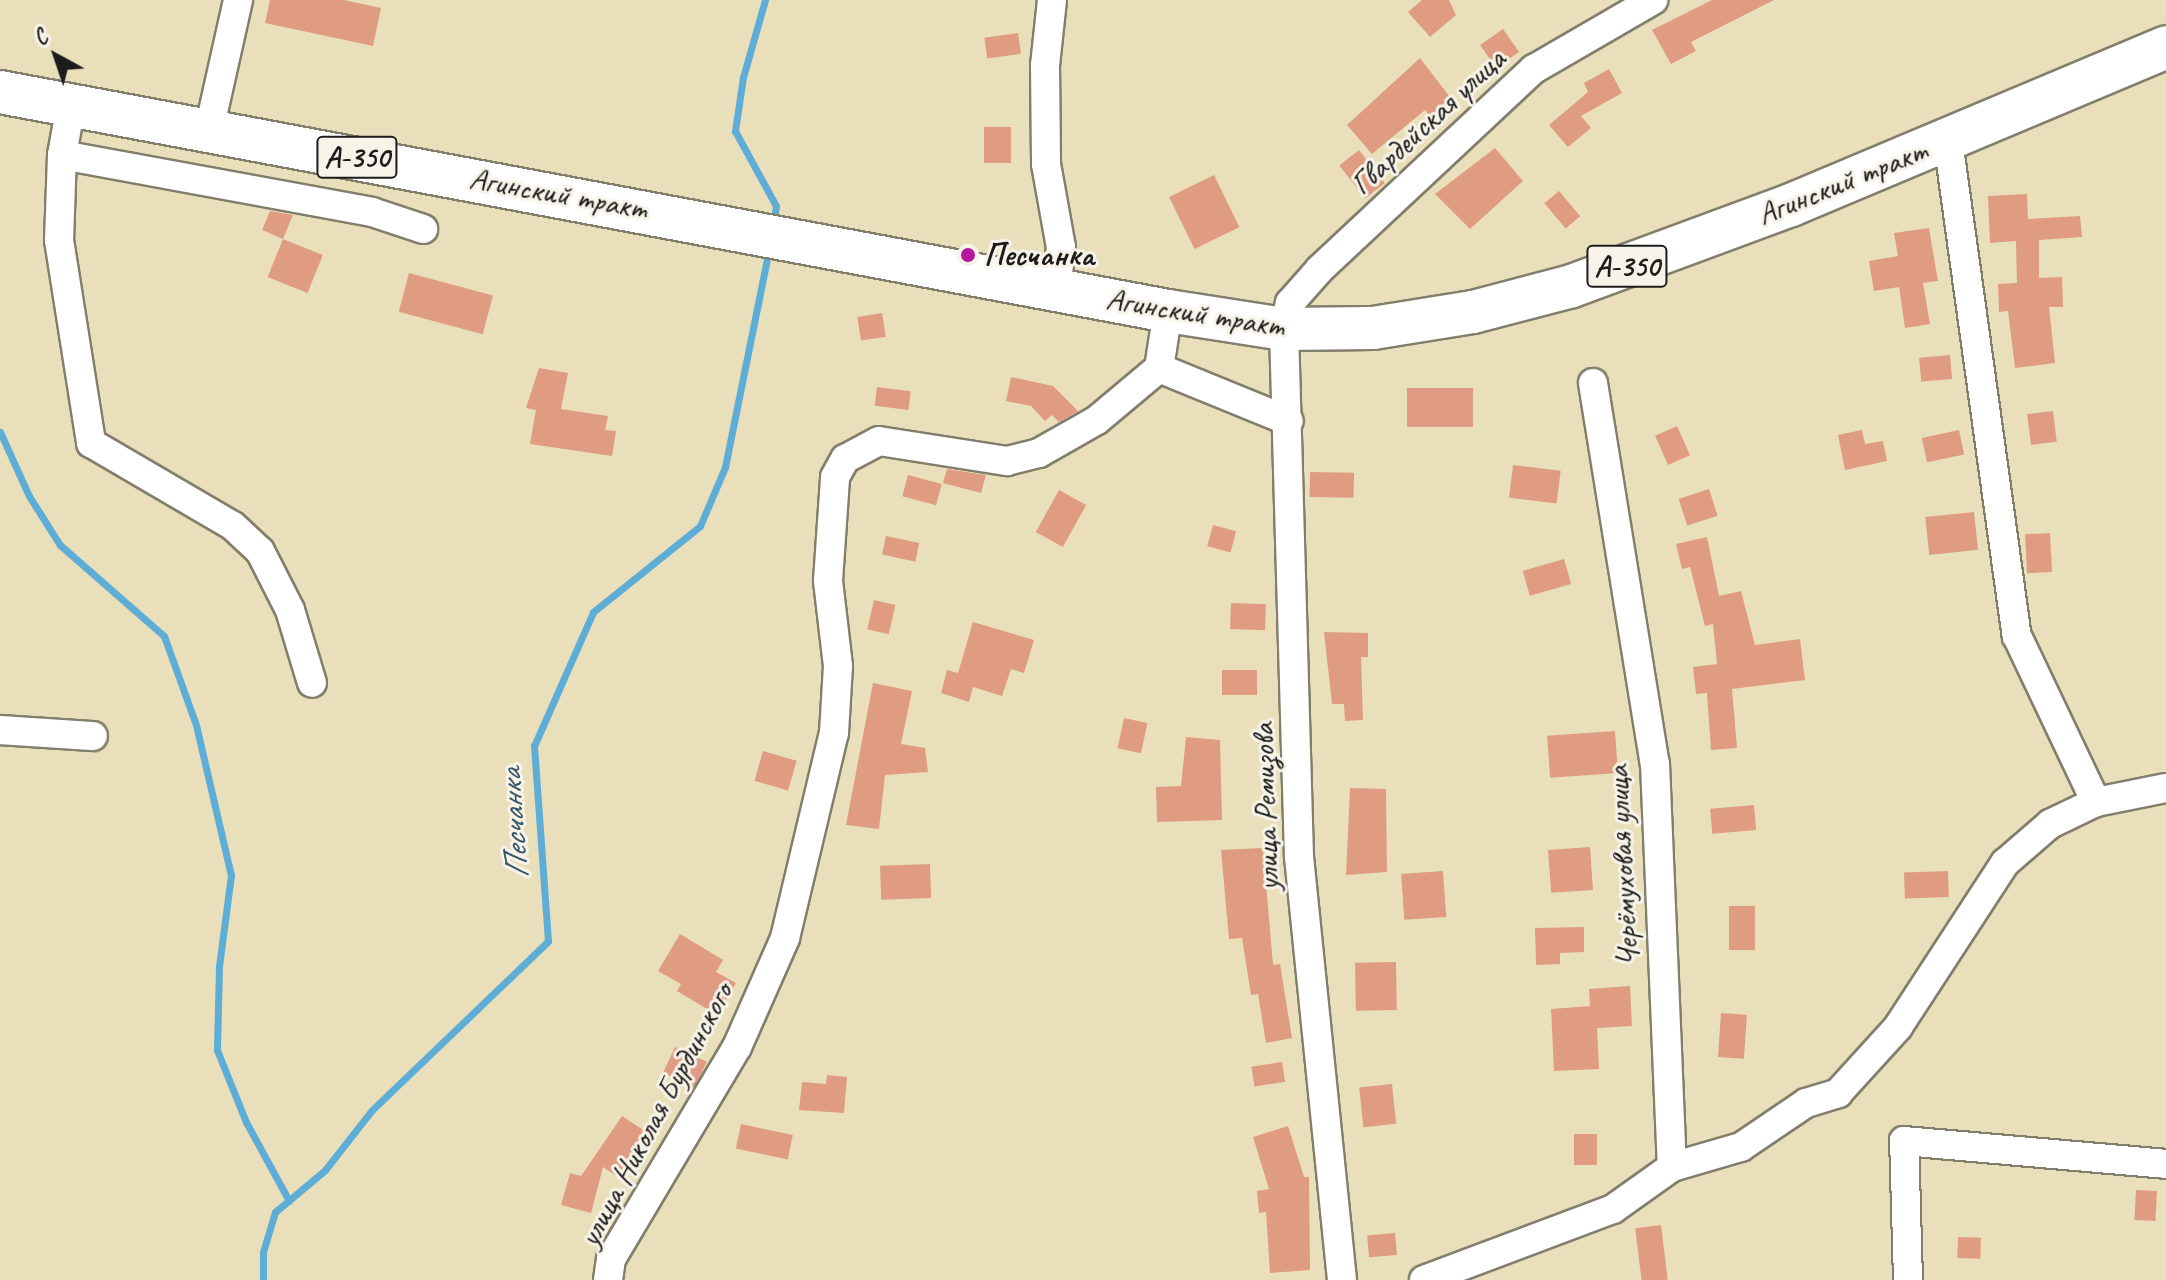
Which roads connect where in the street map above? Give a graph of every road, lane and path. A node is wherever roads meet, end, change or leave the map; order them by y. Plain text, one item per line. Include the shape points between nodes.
1 (238, 0) edge
2 (1052, 0) edge
3 (1653, 0) edge
4 (2166, 47) edge
5 (0, 92) edge
6 (71, 105) junction
7 (209, 130) junction
8 (1948, 141) junction
9 (62, 155) junction
10 (423, 229) dead end
11 (1056, 291) junction
12 (1168, 311) junction
13 (1284, 329) junction
14 (1159, 368) junction
15 (1593, 383) dead end
16 (1289, 421) junction
17 (312, 683) dead end
18 (0, 730) edge
19 (93, 736) dead end
20 (2166, 788) edge
21 (2096, 802) junction
22 (2166, 1164) edge
23 (1672, 1167) junction
24 (608, 1280) edge
25 (1342, 1280) edge
26 (1424, 1280) edge
27 (1908, 1280) edge

1 - 7 street
2 - 11 street via 1045,65 1046,164 1061,247
3 - 13 street, Гвардейская улица via 1534,69 1320,269 1290,303
4 - 8 highway, Агинский тракт / А-350
5 - 6 highway, Агинский тракт / А-350
6 - 7 highway, Агинский тракт / А-350
6 - 9 street
7 - 11 highway, Агинский тракт / А-350 via 715,222
8 - 13 highway, Агинский тракт / А-350 via 1572,286 1473,312 1373,328
8 - 21 street via 2017,636
9 - 10 street via 372,212
9 - 17 street via 59,240 91,443 233,526 260,551 290,610
11 - 12 highway, Агинский тракт / А-350
12 - 13 highway, Агинский тракт / А-350
12 - 14 street
13 - 16 street, улица Ремизова
14 - 16 street
14 - 24 street, улица Николая Бурдинского via 1097,420 1029,455 1007,461 879,441 845,459 835,477 828,581 838,666 834,733 785,938 737,1047 611,1259
15 - 23 street, Черёмуховая улица via 1655,764
16 - 25 street, улица Ремизова via 1299,857
18 - 19 street
20 - 21 street
21 - 23 street via 2050,824 2005,863 1935,975 1838,1093 1806,1103 1741,1147
22 - 27 street via 1904,1141
23 - 26 street via 1613,1209

